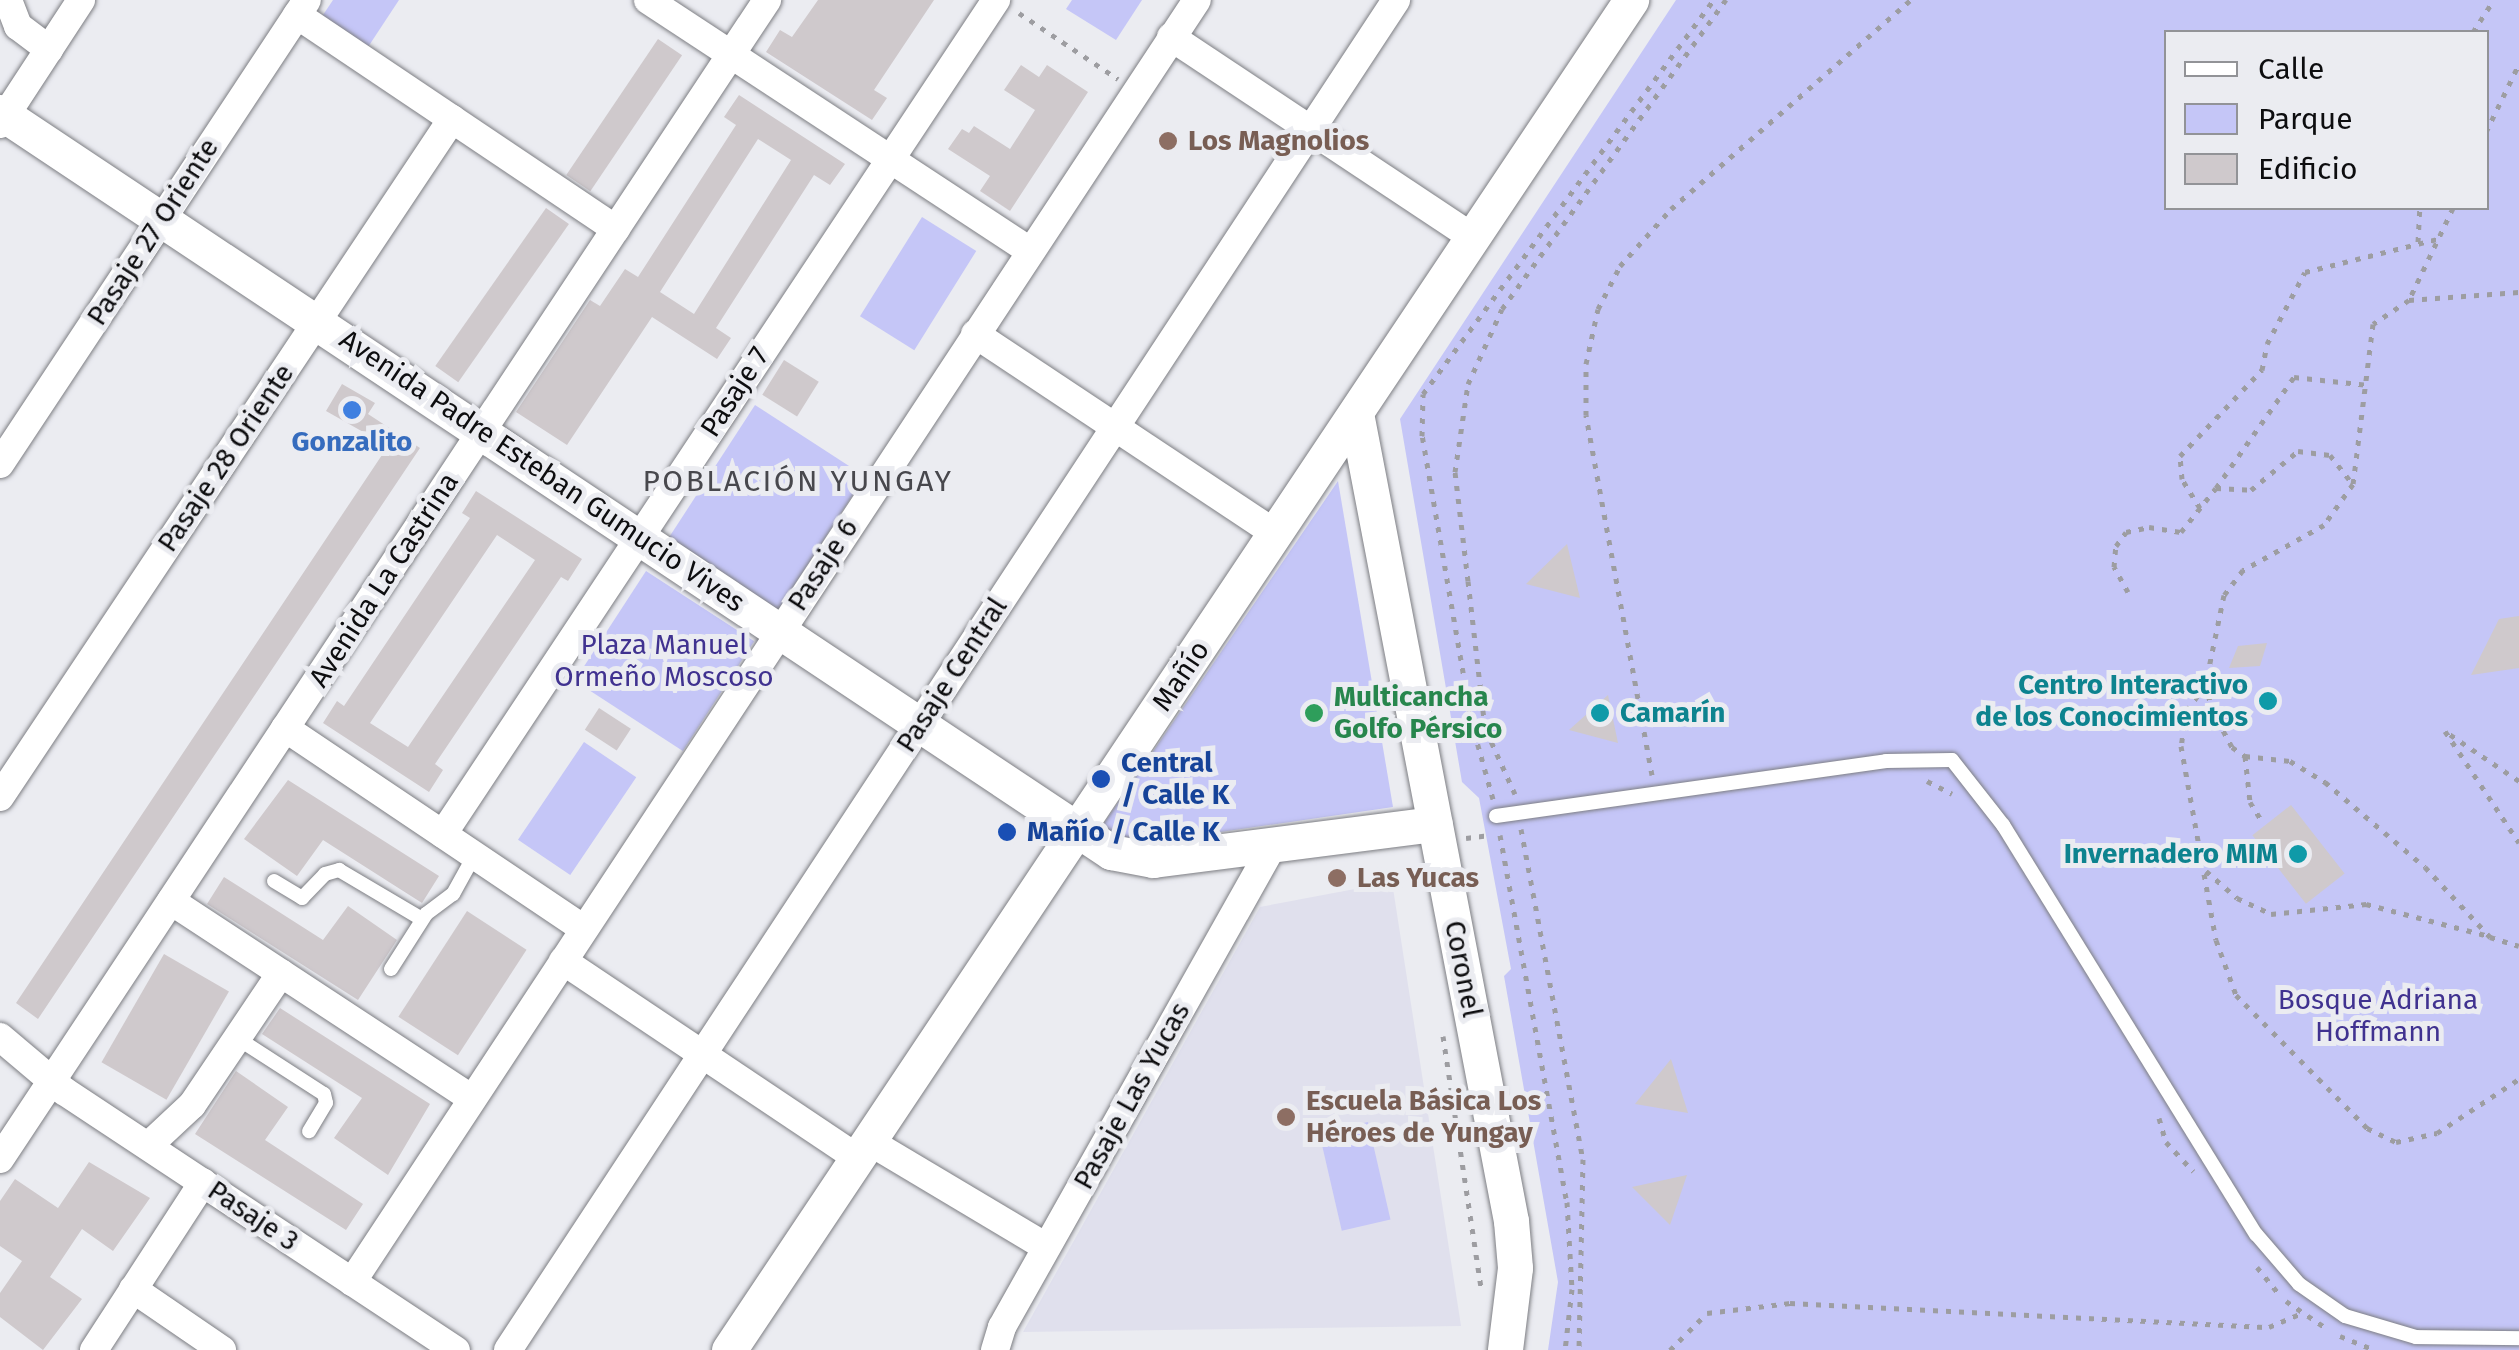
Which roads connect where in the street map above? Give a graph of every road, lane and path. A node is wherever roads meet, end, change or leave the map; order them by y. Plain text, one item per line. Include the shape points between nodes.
1 (8, 0) edge
2 (82, 0) edge
3 (648, 0) edge
4 (767, 0) edge
5 (1197, 0) edge
6 (1396, 0) edge
7 (1630, 0) edge
8 (1713, 0) edge
9 (1726, 0) edge
10 (1912, 0) edge
11 (2494, 0) edge
12 (1005, 5) edge
13 (302, 8) edge
14 (2474, 30) edge
15 (1171, 37) junction
16 (49, 49) junction
17 (731, 54) junction
18 (2519, 64) edge
19 (1136, 91) junction
20 (2490, 115) edge
21 (2, 116) edge
22 (452, 119) junction
23 (1310, 130) junction
24 (888, 158) junction
25 (2420, 210) edge
26 (2452, 210) edge
27 (163, 217) junction
28 (616, 229) junction
29 (1473, 238) junction
30 (2440, 238) junction
31 (2418, 242) junction
32 (1030, 252) junction
33 (2519, 292) edge
34 (2409, 300) junction
35 (318, 320) junction
36 (976, 334) junction
37 (2369, 385) junction
38 (1356, 413) junction
39 (1115, 427) junction
40 (482, 430) junction
41 (0, 464) edge
42 (2353, 484) junction
43 (2216, 488) junction
44 (2200, 508) junction
45 (1276, 534) junction
46 (639, 536) junction
47 (2128, 592) dead end
48 (780, 630) junction
49 (2206, 682) junction
50 (920, 724) junction
51 (286, 728) junction
52 (2245, 756) junction
53 (1923, 779) dead end
54 (2519, 781) edge
55 (0, 797) edge
56 (1656, 797) junction
57 (1954, 797) dead end
58 (1520, 814) junction
59 (1496, 816) junction
60 (2260, 818) dead end
61 (1540, 828) dead end
62 (1521, 830) junction
63 (1078, 831) junction
64 (1450, 831) junction
65 (442, 834) junction
66 (1500, 834) junction
67 (2519, 843) edge
68 (1274, 845) junction
69 (474, 856) junction
70 (2204, 869) junction
71 (274, 881) dead end
72 (171, 901) junction
73 (422, 919) junction
74 (584, 929) junction
75 (2490, 937) junction
76 (2519, 946) edge
77 (563, 961) junction
78 (391, 968) dead end
79 (281, 973) junction
80 (0, 1037) edge
81 (237, 1038) junction
82 (703, 1054) junction
83 (53, 1079) junction
84 (2519, 1079) edge
85 (472, 1099) junction
86 (2157, 1110) dead end
87 (308, 1130) dead end
88 (148, 1146) junction
89 (864, 1151) junction
90 (0, 1159) edge
91 (2202, 1179) dead end
92 (202, 1182) junction
93 (1046, 1247) junction
94 (2254, 1262) dead end
95 (352, 1282) junction
96 (133, 1290) junction
97 (2322, 1300) junction
98 (2300, 1314) junction
99 (2519, 1338) edge
100 (94, 1350) edge
101 (222, 1350) edge
102 (456, 1350) edge
103 (508, 1350) edge
104 (728, 1350) edge
105 (995, 1350) edge
106 (1505, 1350) edge
107 (1565, 1350) edge
108 (1579, 1350) edge
109 (1670, 1350) edge
110 (2374, 1350) edge

1 - 16 street via 18,26
2 - 16 street
3 - 17 street
4 - 17 street, Avenida La Castrina
5 - 15 street, Pasaje 6
6 - 23 street, Pasaje Central
7 - 29 street, Mañío
8 - 59 path via 1422,394 1422,436 1472,724
9 - 58 path via 1502,309 1468,384 1455,472 1485,728
10 - 56 path via 1671,210 1620,266 1598,309 1586,364 1586,415
11 - 14 path
12 - 19 path
12 - 24 street, Pasaje 7
13 - 22 street
13 - 27 street, Pasaje 27 Oriente
15 - 19 street, Pasaje 6
15 - 23 street
16 - 21 street
17 - 24 street
17 - 28 street, Avenida La Castrina
18 - 20 path
19 - 32 street, Pasaje 6
21 - 27 street, Avenida Padre Esteban Gumucio Vives
22 - 28 street
22 - 35 street, Pasaje 28 Oriente
23 - 29 street
23 - 39 street, Pasaje Central
24 - 32 street
24 - 46 street, Pasaje 7
25 - 31 path
26 - 30 path
27 - 35 street, Avenida Padre Esteban Gumucio Vives
27 - 41 street, Pasaje 27 Oriente
28 - 40 street, Avenida La Castrina
29 - 38 street, Mañío
30 - 31 path
30 - 34 path
31 - 44 path via 2305,272 2267,344 2262,370 2180,456 2182,479
32 - 36 street, Pasaje 6
33 - 34 path
34 - 37 path via 2373,324
35 - 40 street, Avenida Padre Esteban Gumucio Vives
35 - 55 street, Pasaje 28 Oriente
36 - 39 street
36 - 48 street, Pasaje 6
37 - 42 path
37 - 43 path via 2294,377
38 - 45 street, Mañío
38 - 64 street, Coronel
39 - 45 street
39 - 50 street, Pasaje Central
40 - 46 street, Avenida Padre Esteban Gumucio Vives
40 - 51 street, Avenida La Castrina
42 - 43 path via 2330,454 2298,451 2251,490
42 - 49 path via 2324,525 2244,570 2224,595
43 - 44 path
44 - 47 path via 2181,532 2126,532 2116,546 2114,568
45 - 63 street, Mañío
46 - 48 street, Avenida Padre Esteban Gumucio Vives
46 - 65 street, Pasaje 7
48 - 50 street, Avenida Padre Esteban Gumucio Vives
48 - 74 street, Pasaje 6
49 - 52 path via 2210,708 2232,748
49 - 70 path via 2186,712 2181,746
50 - 63 street, Avenida Padre Esteban Gumucio Vives
50 - 82 street, Pasaje Central
51 - 65 street
51 - 72 street, Avenida La Castrina
52 - 60 path via 2250,802
52 - 75 path via 2290,761 2326,782 2426,868
53 - 57 path
54 - 67 path via 2445,731
56 - 58 lane
56 - 97 lane via 1886,761 1952,760 2003,825 2256,1234
58 - 59 lane
58 - 62 path
59 - 66 path
61 - 62 path
62 - 66 path
62 - 108 path via 1583,1159
63 - 68 street, Avenida Padre Esteban Gumucio Vives via 1138,860
63 - 89 street, Mañío
64 - 66 path
64 - 68 street, Avenida Padre Esteban Gumucio Vives
64 - 106 street, Coronel via 1514,1244
65 - 69 street
66 - 107 path via 1567,1202 1572,1289
68 - 93 street, Pasaje Las Yucas
69 - 73 lane via 452,894
69 - 74 street
70 - 75 path via 2237,898 2271,914 2366,904
70 - 84 path via 2216,940 2236,995 2367,1128 2396,1142 2418,1140
71 - 73 lane via 302,898 325,874 339,870
72 - 79 street
72 - 83 street, Avenida La Castrina
73 - 78 lane
74 - 77 street, Pasaje 6
75 - 76 path
77 - 82 street
77 - 85 street, Pasaje 6
79 - 81 street
79 - 85 street
80 - 83 street, Pasaje 3
81 - 87 lane via 324,1094 326,1103
81 - 88 street via 192,1105
82 - 89 street
82 - 103 street, Pasaje Central
83 - 88 street, Pasaje 3
83 - 90 street, Avenida La Castrina
85 - 95 street, Pasaje 6
86 - 91 path via 2166,1142
88 - 92 street, Pasaje 3
89 - 93 street
89 - 104 street, Mañío
92 - 95 street, Pasaje 3
92 - 96 street
93 - 105 street, Pasaje Las Yucas
94 - 98 path
95 - 102 street, Pasaje 3
96 - 100 street
96 - 101 street
97 - 98 path
97 - 99 lane via 2345,1316 2416,1337
98 - 109 path via 2269,1327 1790,1302 1707,1313
98 - 110 path

